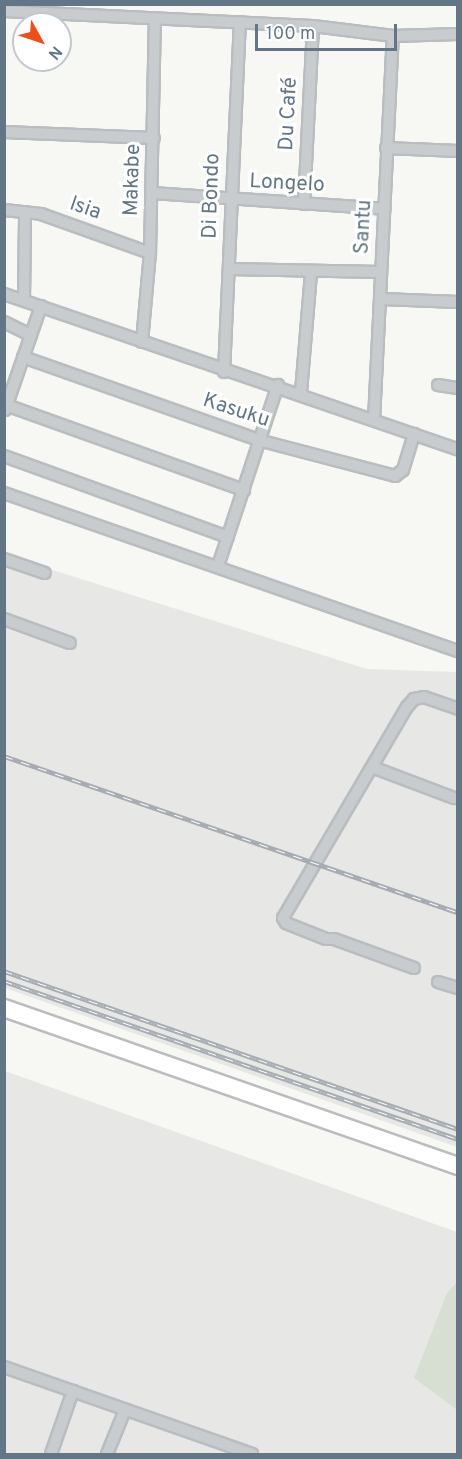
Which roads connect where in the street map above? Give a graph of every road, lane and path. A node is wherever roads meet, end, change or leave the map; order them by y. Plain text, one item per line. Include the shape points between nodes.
1 (4, 12) edge
2 (155, 20) junction
3 (240, 22) junction
4 (313, 26) junction
5 (458, 34) edge
6 (393, 36) junction
7 (4, 132) edge
8 (154, 138) junction
9 (386, 148) junction
10 (458, 151) edge
11 (152, 193) junction
12 (231, 200) junction
13 (304, 204) junction
14 (384, 209) junction
15 (4, 210) edge
16 (25, 212) junction
17 (150, 253) junction
18 (229, 269) junction
19 (311, 272) junction
20 (381, 272) junction
21 (4, 294) edge
22 (382, 299) junction
23 (24, 300) junction
24 (458, 302) edge
25 (41, 306) junction
26 (4, 322) edge
27 (31, 335) junction
28 (142, 342) junction
29 (23, 357) junction
30 (225, 372) junction
31 (10, 380) edge
32 (278, 385) junction
33 (438, 385) dead end
34 (458, 388) edge
35 (301, 392) junction
36 (5, 408) edge
37 (374, 420) junction
38 (414, 434) junction
39 (262, 441) junction
40 (458, 449) edge
41 (4, 456) edge
42 (244, 490) junction
43 (4, 493) edge
44 (228, 537) junction
45 (4, 559) edge
46 (218, 566) junction
47 (45, 573) dead end
48 (4, 620) edge
49 (69, 644) dead end
50 (458, 651) edge
51 (458, 709) edge
52 (372, 767) junction
53 (454, 798) dead end
54 (414, 968) dead end
55 (438, 982) dead end
56 (458, 988) edge
57 (4, 1008) edge
58 (458, 1166) edge
59 (4, 1367) edge
60 (73, 1391) junction
61 (124, 1410) junction
62 (51, 1455) edge
63 (107, 1455) edge
64 (252, 1455) edge

1 - 2 street
2 - 3 street
2 - 8 street, Makabe
3 - 4 street
3 - 12 street, Di Bondo
4 - 6 street
4 - 13 street, Du Café
5 - 6 street
6 - 9 street, Santu
7 - 8 street
8 - 11 street, Makabe
9 - 10 street
9 - 14 street, Santu
11 - 12 street, Longelo
11 - 17 street, Makabe
12 - 13 street, Longelo
12 - 18 street, Di Bondo
13 - 14 street, Longelo
14 - 20 street, Santu
15 - 16 street, Isia
16 - 17 street, Isia
16 - 23 street
17 - 28 street, Makabe
18 - 19 street
18 - 30 street, Di Bondo
19 - 20 street
19 - 35 street
20 - 22 street, Santu
21 - 23 street
22 - 24 street
22 - 37 street, Santu
23 - 25 street
25 - 27 street
25 - 28 street
26 - 27 street
27 - 29 street
28 - 30 street
29 - 31 street
29 - 39 street, Kasuku
30 - 32 street
31 - 36 street
32 - 35 street
32 - 39 street
33 - 34 street
35 - 37 street
36 - 42 street
37 - 38 street
38 - 39 street, Kasuku via 403,470 395,476
38 - 40 street
39 - 42 street
41 - 44 street
42 - 44 street
43 - 46 street
44 - 46 street
45 - 47 street
46 - 50 street
48 - 49 street
51 - 52 street via 424,697 414,699
52 - 53 street
52 - 54 street via 283,918 286,923 326,939
55 - 56 street
57 - 58 main road
59 - 60 street
60 - 61 street
60 - 62 street
61 - 63 street
61 - 64 street

